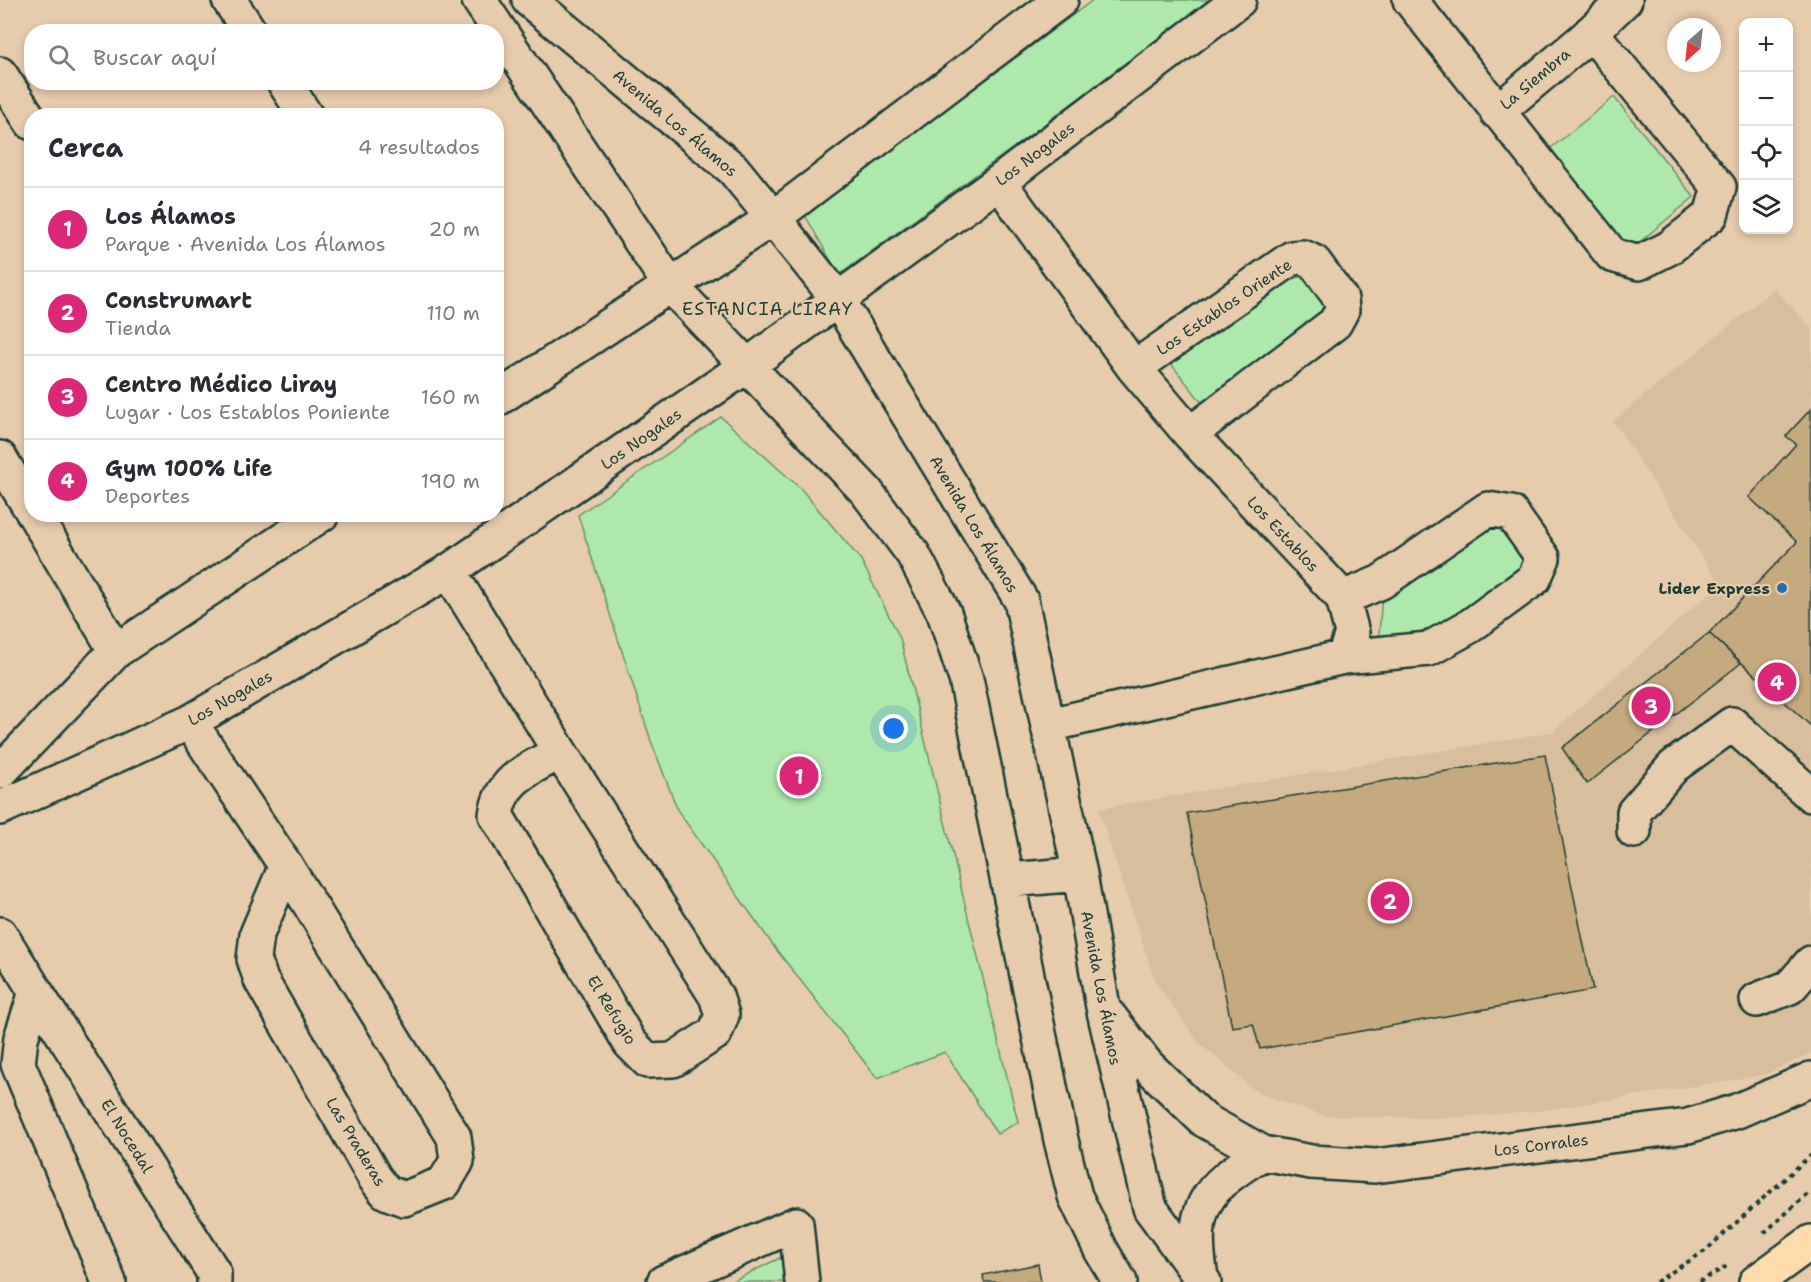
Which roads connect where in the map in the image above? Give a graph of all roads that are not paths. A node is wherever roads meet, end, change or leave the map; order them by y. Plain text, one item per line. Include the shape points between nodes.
1 (229, 0) edge
2 (479, 0) edge
3 (529, 0) edge
4 (1061, 0) edge
5 (1239, 0) edge
6 (1410, 0) edge
7 (1625, 0) edge
8 (245, 24) edge
9 (495, 24) edge
10 (1591, 32) junction
11 (504, 37) edge
12 (0, 74) edge
13 (289, 90) edge
14 (301, 108) edge
15 (24, 111) edge
16 (1497, 112) junction
17 (999, 182) junction
18 (773, 218) junction
19 (670, 285) junction
20 (837, 298) junction
21 (748, 365) junction
22 (1134, 368) junction
23 (504, 395) edge
24 (1190, 434) junction
25 (2, 466) edge
26 (24, 499) edge
27 (38, 522) edge
28 (310, 522) edge
29 (449, 571) junction
30 (1343, 598) junction
31 (116, 651) junction
32 (1344, 657) junction
33 (190, 722) junction
34 (1049, 725) junction
35 (560, 752) junction
36 (0, 772) edge
37 (1811, 795) edge
38 (0, 808) edge
39 (1634, 831) dead end
40 (286, 866) junction
41 (1080, 874) junction
42 (1009, 880) junction
43 (0, 934) edge
44 (1811, 963) edge
45 (36, 992) junction
46 (1757, 1000) dead end
47 (1103, 1007) junction
48 (1811, 1079) edge
49 (1263, 1153) junction
50 (1811, 1242) edge
51 (1202, 1280) edge
52 (109, 1282) edge
53 (214, 1282) edge
54 (664, 1282) edge
55 (802, 1282) edge
56 (1120, 1282) edge
57 (1756, 1282) edge

1 - 8 street
2 - 9 street
3 - 18 street, Avenida Los Álamos via 733,170
4 - 18 street
5 - 17 street, Los Nogales
6 - 16 street, La Siembra
7 - 10 street, La Siembra
10 - 16 street, La Siembra
10 - 16 street via 1719,187 1711,215 1669,248 1639,263 1611,255
11 - 19 street
12 - 15 street
13 - 14 street
17 - 20 street, Los Nogales
17 - 22 street, Los Establos
18 - 19 street
18 - 20 street, Avenida Los Álamos
19 - 21 street
19 - 23 street
20 - 21 street, Los Nogales
20 - 34 street, Avenida Los Álamos via 1021,600
21 - 29 street, Los Nogales
21 - 42 street via 866,491 913,554 944,614 966,679
22 - 24 street, Los Establos
22 - 24 street, Los Establos Oriente via 1292,258 1314,262 1341,299 1342,310 1335,323
24 - 30 street, Los Establos
25 - 26 street
27 - 31 street
28 - 31 street
29 - 33 street, Los Nogales
29 - 35 street, El Refugio
30 - 32 street, Los Establos via 1352,633
30 - 32 street via 1381,582 1488,509 1511,513 1543,558 1534,579 1470,626 1429,649
31 - 36 street
32 - 34 street
33 - 38 street, Los Nogales
33 - 40 street, Las Praderas
34 - 41 street, Avenida Los Álamos
35 - 35 street, El Refugio via 716,996 722,1015 715,1034 673,1060 648,1061 630,1043 496,815 498,798 512,780
37 - 39 street via 1732,724 1674,766 1634,812
40 - 40 street, Las Praderas via 454,1137 457,1161 444,1183 404,1199 386,1192 261,980 254,959 257,934
41 - 42 street
41 - 47 street, Avenida Los Álamos
42 - 56 street via 1075,1196
43 - 45 street, El Nocedal
44 - 46 street via 1790,987
45 - 52 street via 21,1038 18,1064
45 - 53 street, El Nocedal via 214,1273
47 - 49 street, Los Corrales via 1147,1065 1204,1120
47 - 51 street, Avenida Los Álamos via 1150,1208
48 - 49 street, Los Corrales via 1737,1111 1688,1126 1376,1166 1311,1162
49 - 51 street via 1228,1175 1200,1213 1195,1243
50 - 57 main road
54 - 55 street via 796,1224

